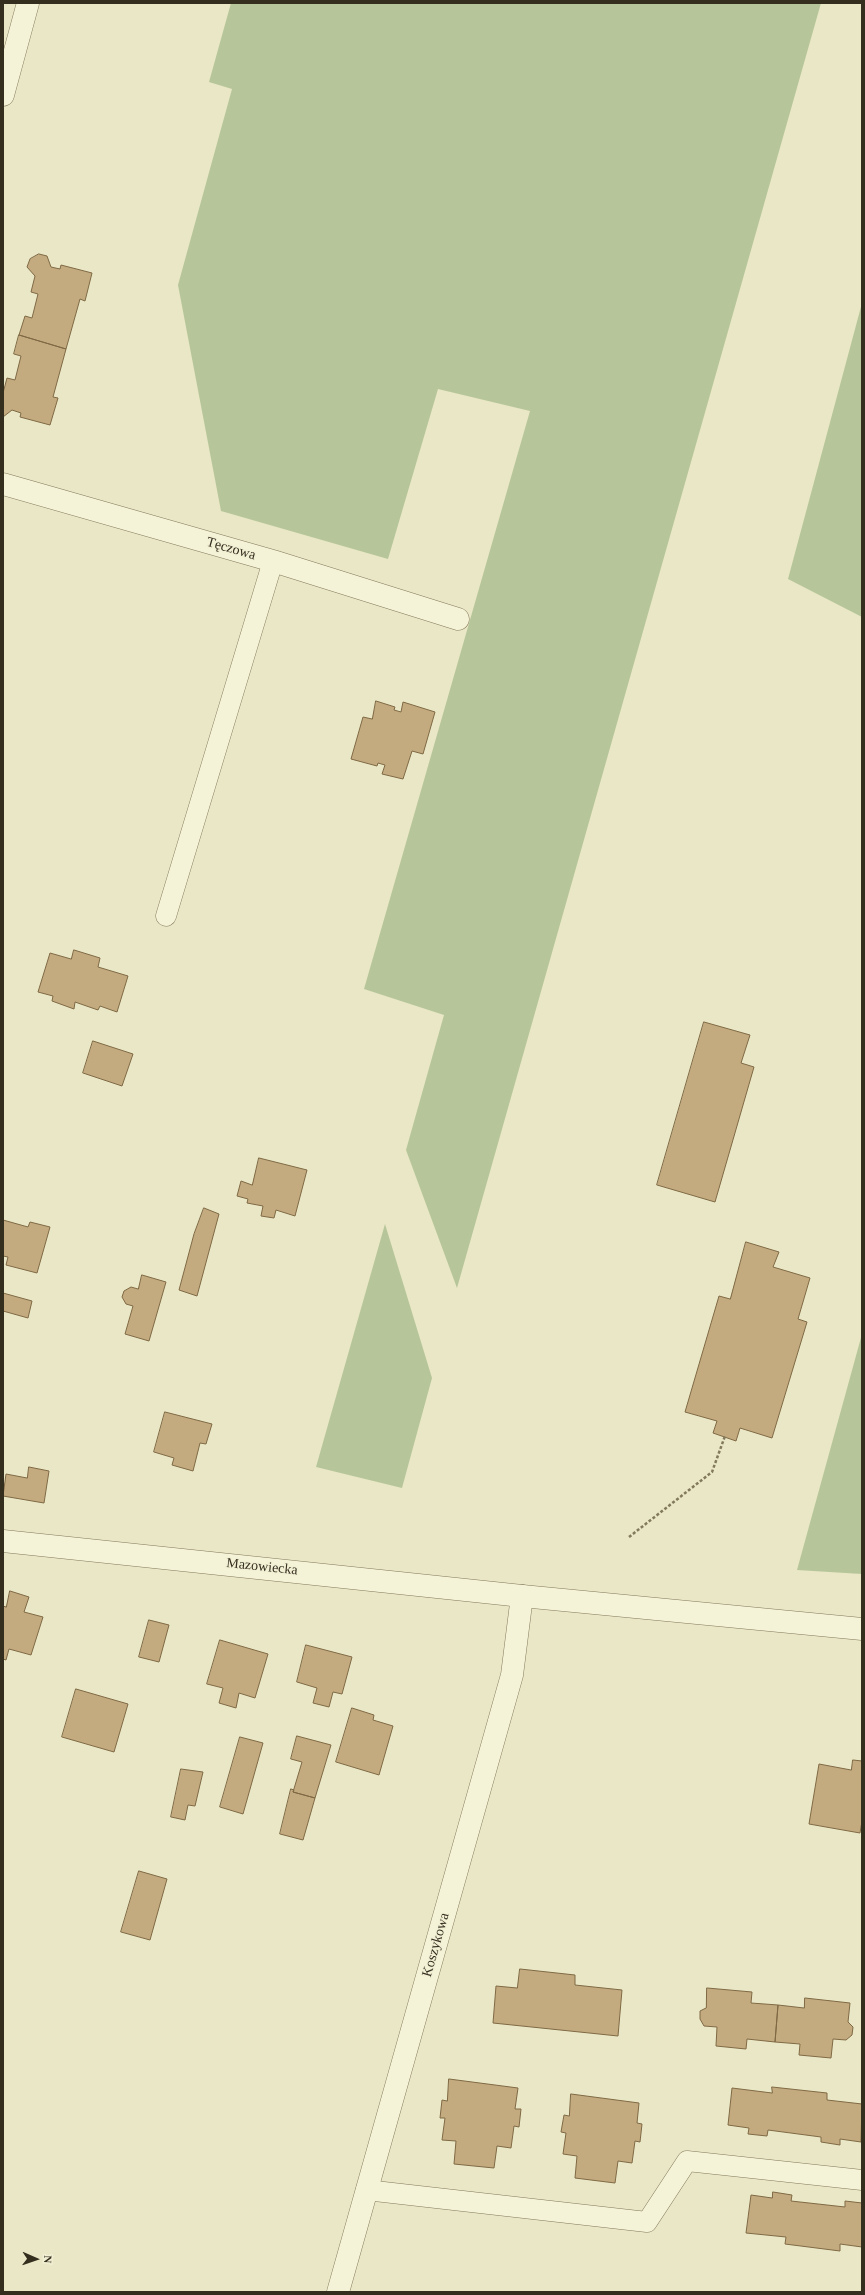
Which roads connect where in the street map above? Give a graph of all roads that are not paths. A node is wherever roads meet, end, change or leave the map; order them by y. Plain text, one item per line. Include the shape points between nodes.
1 (28, 3) edge
2 (5, 81) edge
3 (3, 484) edge
4 (273, 561) junction
5 (458, 619) dead end
6 (166, 916) dead end
7 (3, 1541) edge
8 (522, 1596) junction
9 (862, 1628) edge
10 (862, 2180) edge
11 (366, 2190) junction
12 (338, 2292) edge

1 - 2 street
3 - 4 street, Tęczowa
4 - 5 street, Tęczowa
4 - 6 lane
7 - 8 street, Mazowiecka
8 - 9 street, Mazowiecka
8 - 11 street, Koszykowa via 512,1675
10 - 11 lane via 687,2161 647,2222
11 - 12 street, Koszykowa

